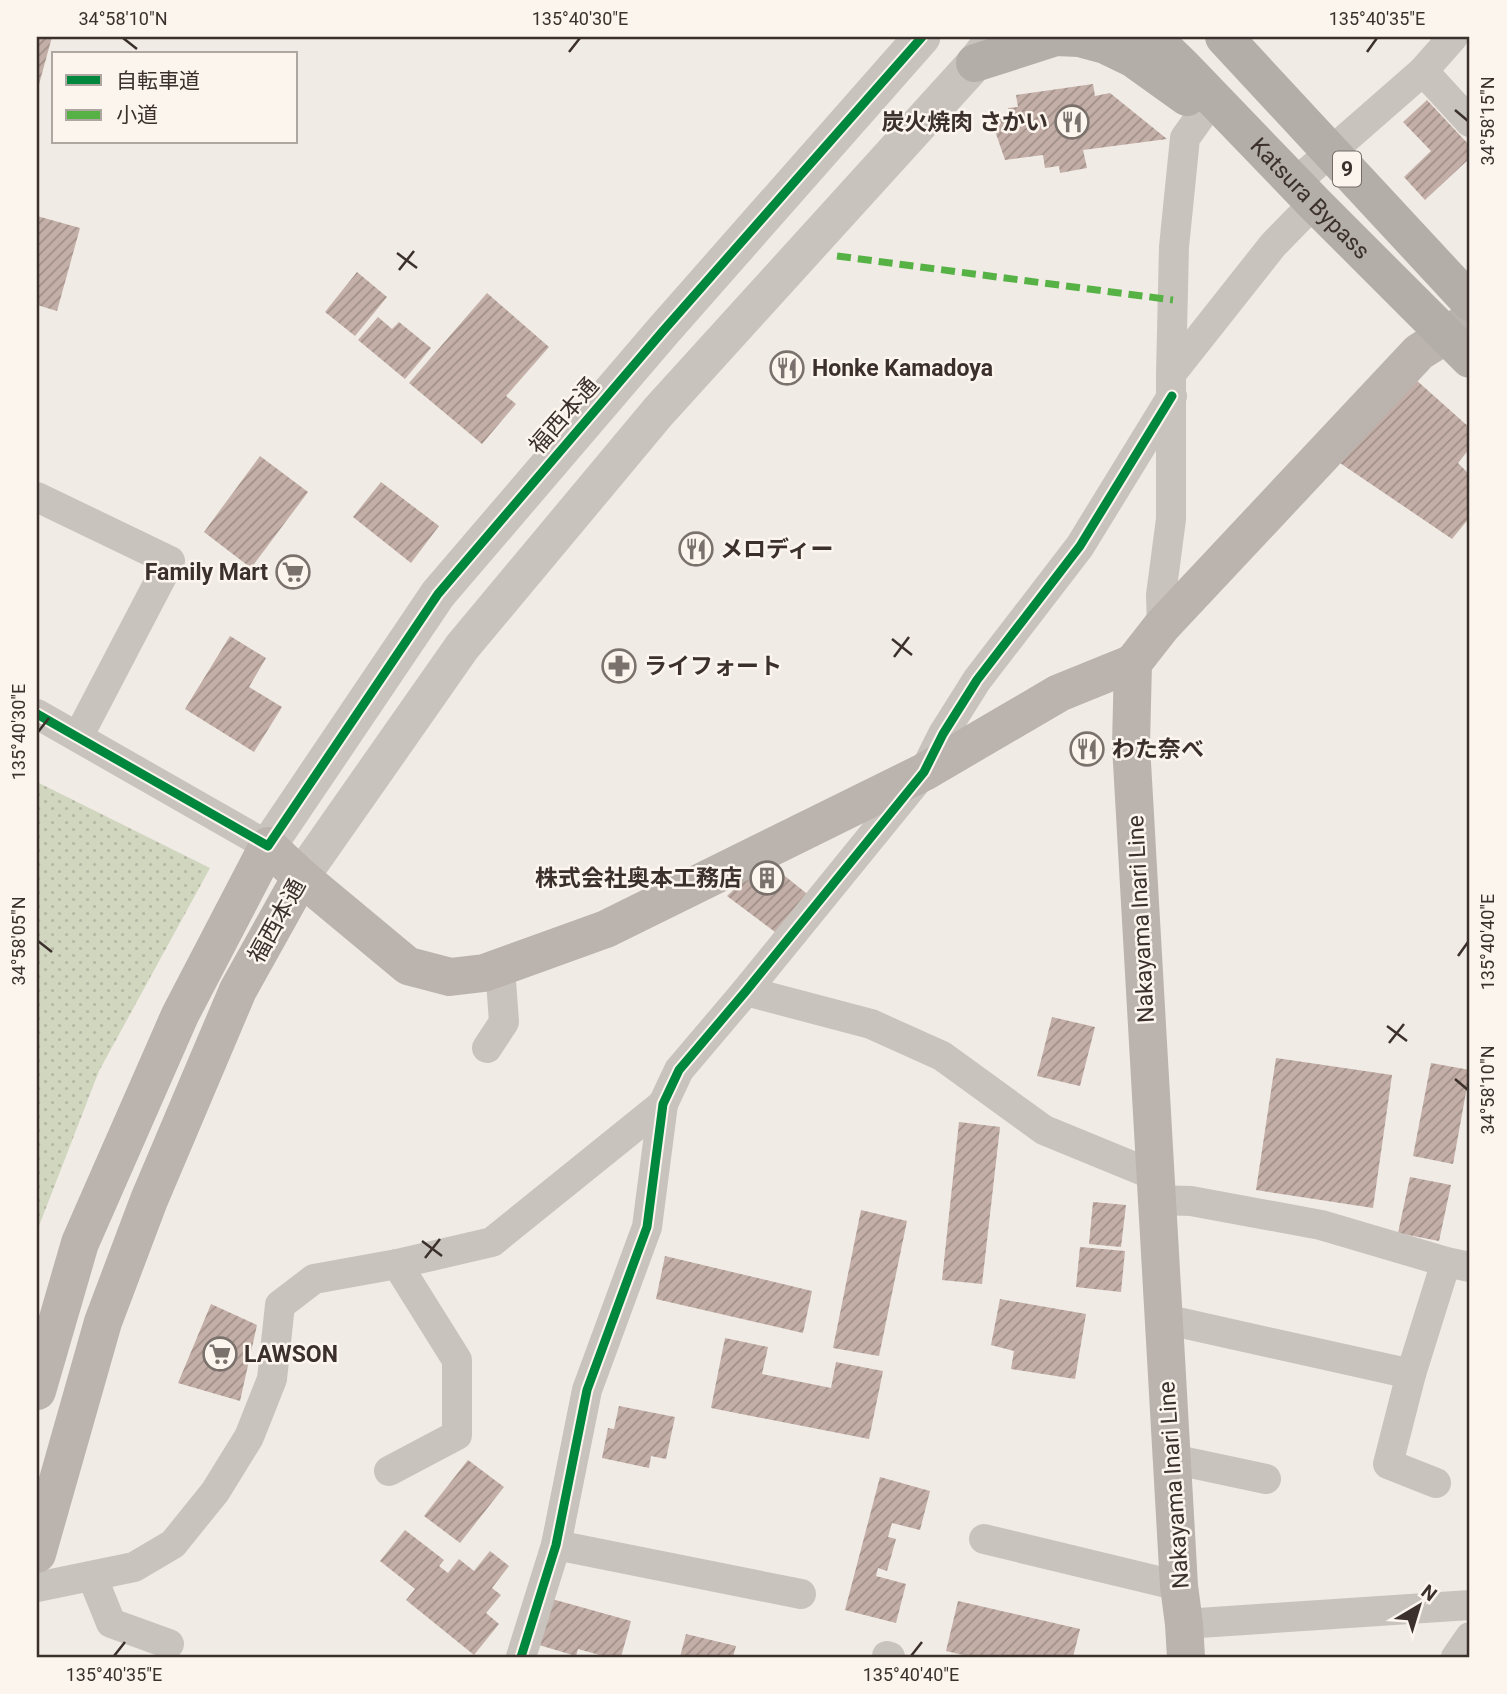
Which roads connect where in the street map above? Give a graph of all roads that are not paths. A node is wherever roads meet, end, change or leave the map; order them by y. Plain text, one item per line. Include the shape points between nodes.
1 (922, 37) edge
2 (1152, 37) edge
3 (1224, 37) edge
4 (1453, 37) edge
5 (986, 50) edge
6 (1423, 71) junction
7 (1205, 110) junction
8 (1470, 122) edge
9 (1256, 142) junction
10 (1332, 153) junction
11 (1305, 193) junction
12 (1470, 302) edge
13 (1463, 338) edge
14 (1171, 385) junction
15 (37, 498) edge
16 (1161, 626) junction
17 (1133, 663) junction
18 (37, 714) edge
19 (78, 737) junction
20 (924, 772) junction
21 (268, 846) junction
22 (301, 877) junction
23 (499, 967) junction
24 (746, 991) junction
25 (486, 1048) dead end
26 (663, 1104) junction
27 (1156, 1188) junction
28 (397, 1264) junction
29 (1458, 1264) edge
30 (1164, 1319) junction
31 (1411, 1374) junction
32 (37, 1391) edge
33 (1172, 1459) junction
34 (389, 1471) dead end
35 (1266, 1479) dead end
36 (1436, 1483) dead end
37 (984, 1539) dead end
38 (556, 1545) junction
39 (37, 1554) edge
40 (92, 1576) junction
41 (1179, 1586) junction
42 (37, 1587) edge
43 (801, 1594) dead end
44 (1470, 1605) edge
45 (1470, 1637) edge
46 (1185, 1640) edge
47 (169, 1644) dead end
48 (521, 1657) edge
49 (1456, 1657) edge

1 - 21 street, 福西本通 via 438,594
2 - 9 highway, Katsura Bypass / 9
3 - 10 highway, Katsura Bypass / 9
4 - 6 street
5 - 7 highway via 1056,37 1105,45 1134,59
5 - 22 street, 福西本通 via 658,412 462,647
6 - 8 street
6 - 10 street
7 - 9 highway
7 - 14 street via 1185,138 1174,247
9 - 11 highway, Katsura Bypass / 9
10 - 11 street
10 - 12 highway, Katsura Bypass / 9
11 - 13 highway, Katsura Bypass / 9
11 - 14 street via 1273,245
13 - 16 main road via 1419,352
14 - 16 street via 1171,519
14 - 20 street via 1080,546 977,680
15 - 19 street via 170,561
16 - 17 main road
17 - 20 main road via 1059,693
17 - 27 main road, Nakayama Inari Line via 1131,745
18 - 19 street
19 - 21 street
20 - 23 main road via 607,929
20 - 24 street
21 - 22 main road
21 - 32 main road, 福西本通 via 180,1015 80,1243
22 - 23 main road via 408,966 450,977
22 - 39 main road, 福西本通 via 238,990 149,1200 103,1322
23 - 25 street via 504,1022
24 - 26 street via 678,1070
24 - 27 street via 871,1024 942,1056 1044,1130
26 - 28 street via 492,1242
26 - 38 street via 647,1227 587,1390
27 - 29 street via 1191,1201 1321,1226
27 - 30 main road, Nakayama Inari Line
28 - 34 street via 457,1360 457,1435
28 - 40 street via 314,1279 280,1305 272,1379 249,1437 215,1492 173,1544 134,1567
29 - 31 street
30 - 31 street
30 - 33 main road, Nakayama Inari Line
31 - 36 street via 1388,1464
33 - 35 street
33 - 41 main road, Nakayama Inari Line
37 - 41 street
38 - 43 street
38 - 48 street
40 - 42 street
40 - 47 street via 111,1623
41 - 46 main road, Nakayama Inari Line
44 - 46 street
45 - 49 street

